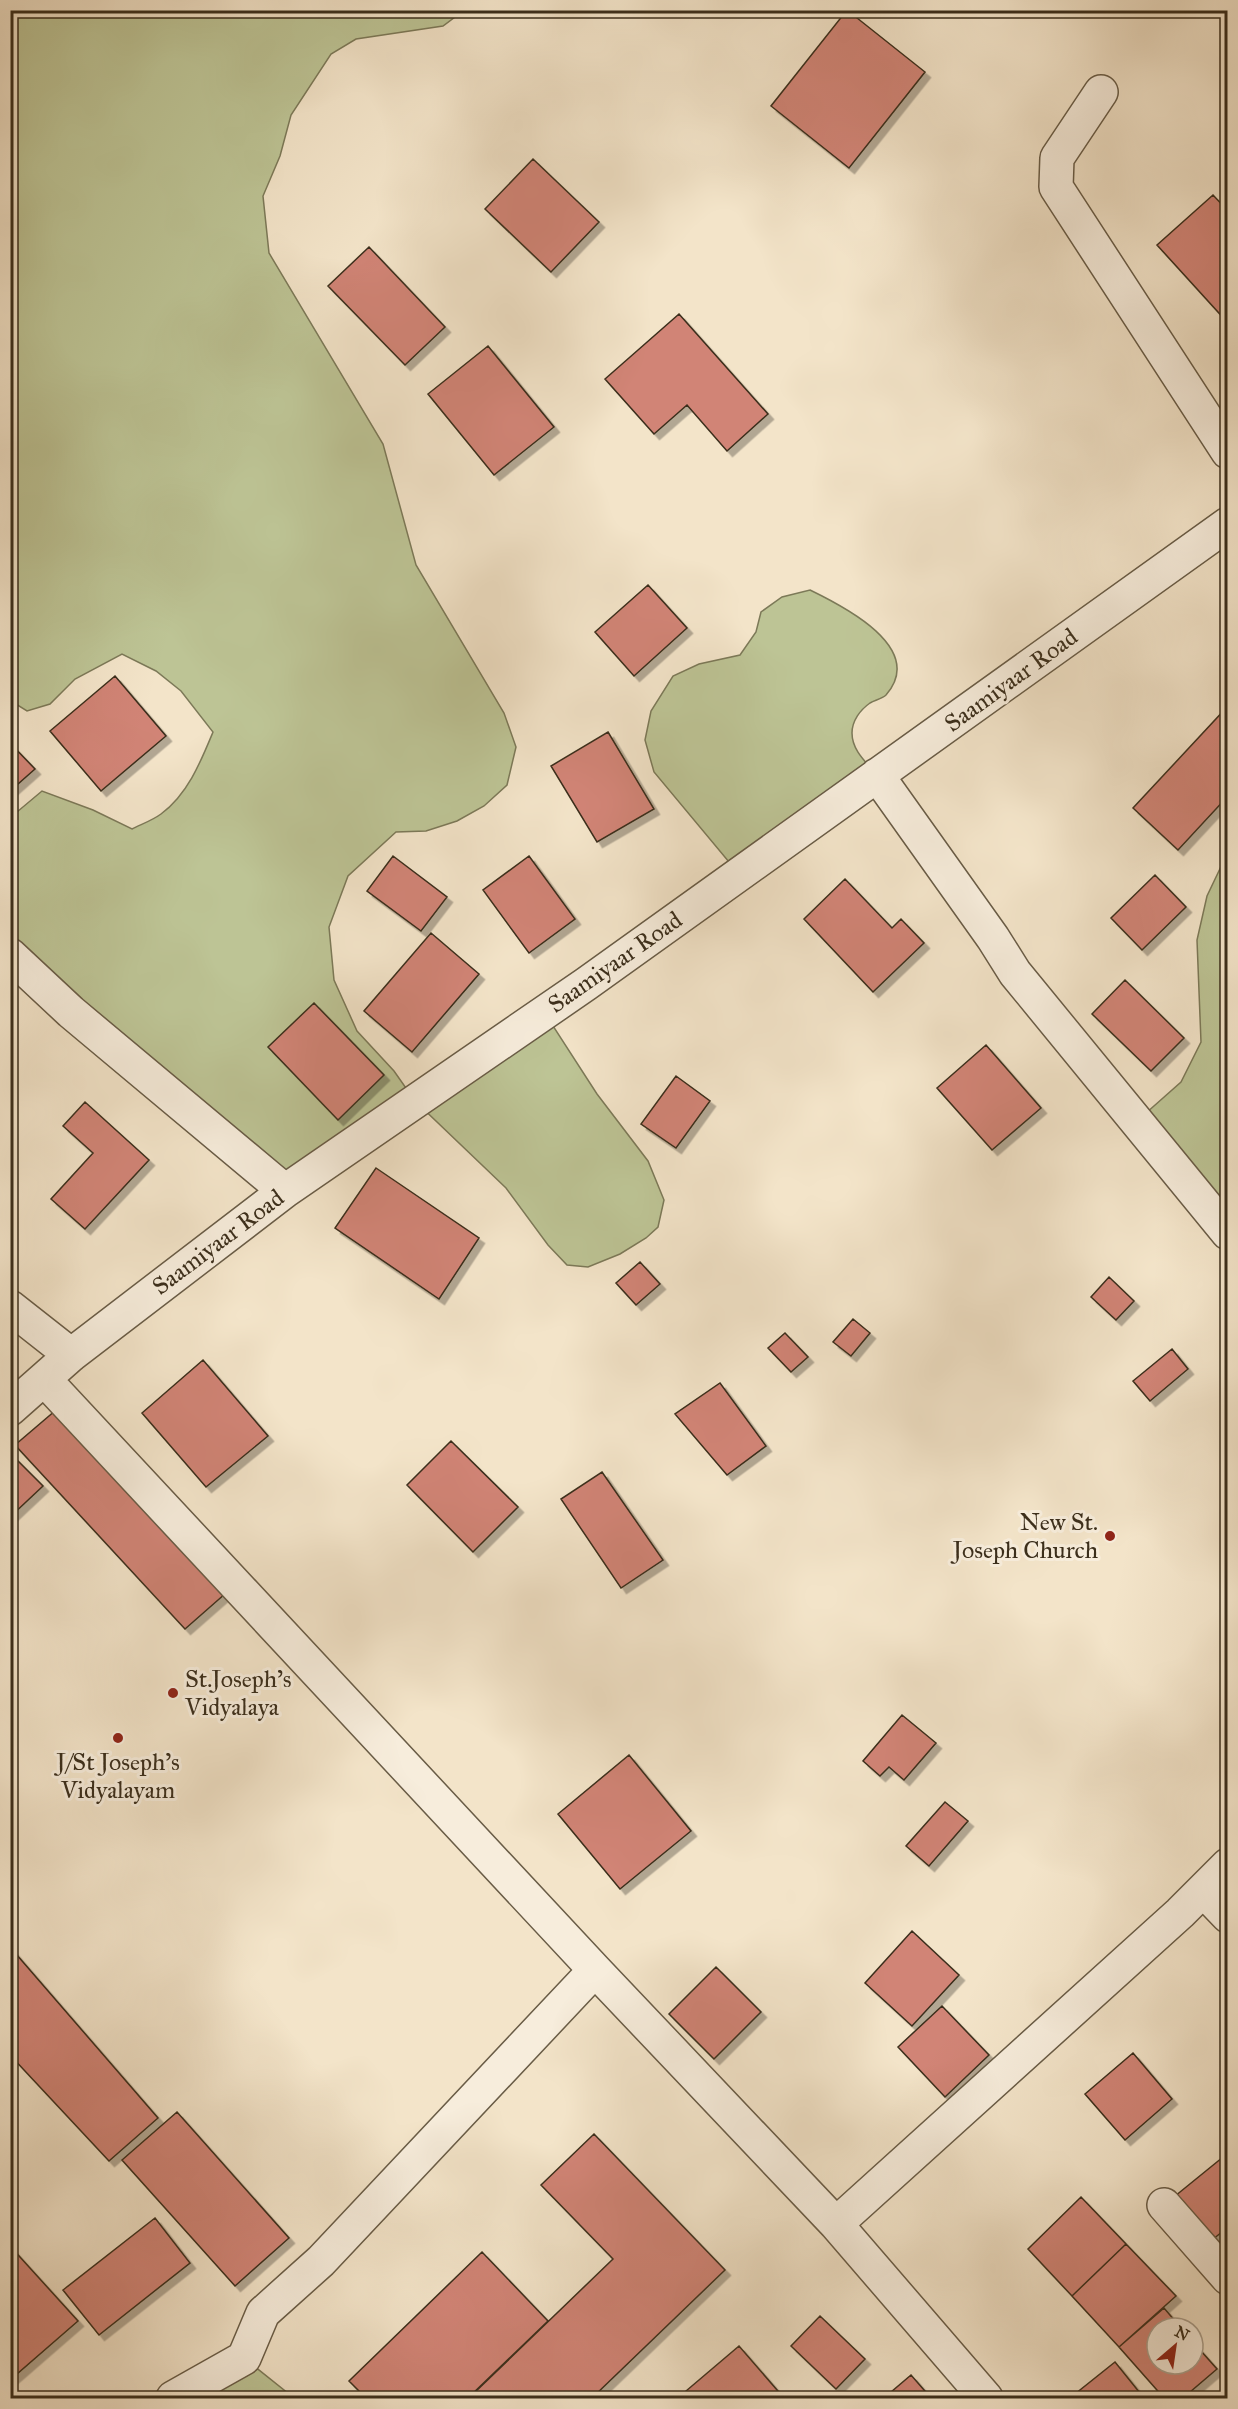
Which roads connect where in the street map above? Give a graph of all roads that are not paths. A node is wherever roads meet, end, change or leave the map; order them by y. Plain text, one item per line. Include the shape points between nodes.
1 (1101, 92) dead end
2 (1227, 452) edge
3 (1227, 524) edge
4 (878, 776) junction
5 (10, 955) edge
6 (285, 1191) junction
7 (1227, 1233) edge
8 (10, 1307) edge
9 (70, 1355) junction
10 (44, 1379) junction
11 (10, 1409) edge
12 (1227, 1865) edge
13 (1204, 1891) junction
14 (1227, 1916) edge
15 (595, 1970) junction
16 (1164, 2205) dead end
17 (836, 2224) junction
18 (1227, 2278) edge
19 (173, 2398) edge
20 (986, 2398) edge

1 - 2 street via 1057,158 1056,187
3 - 4 street, Saamiyaar Road
4 - 6 street, Saamiyaar Road
4 - 7 street via 1015,973
5 - 6 street via 71,1012
6 - 9 street, Saamiyaar Road
8 - 9 street
9 - 10 street, Saamiyaar Road
10 - 11 street, Saamiyaar Road
10 - 15 street
12 - 13 street
13 - 14 street
13 - 17 street
15 - 17 street
15 - 19 street via 321,2261 263,2313 244,2358
16 - 18 street
17 - 20 street

